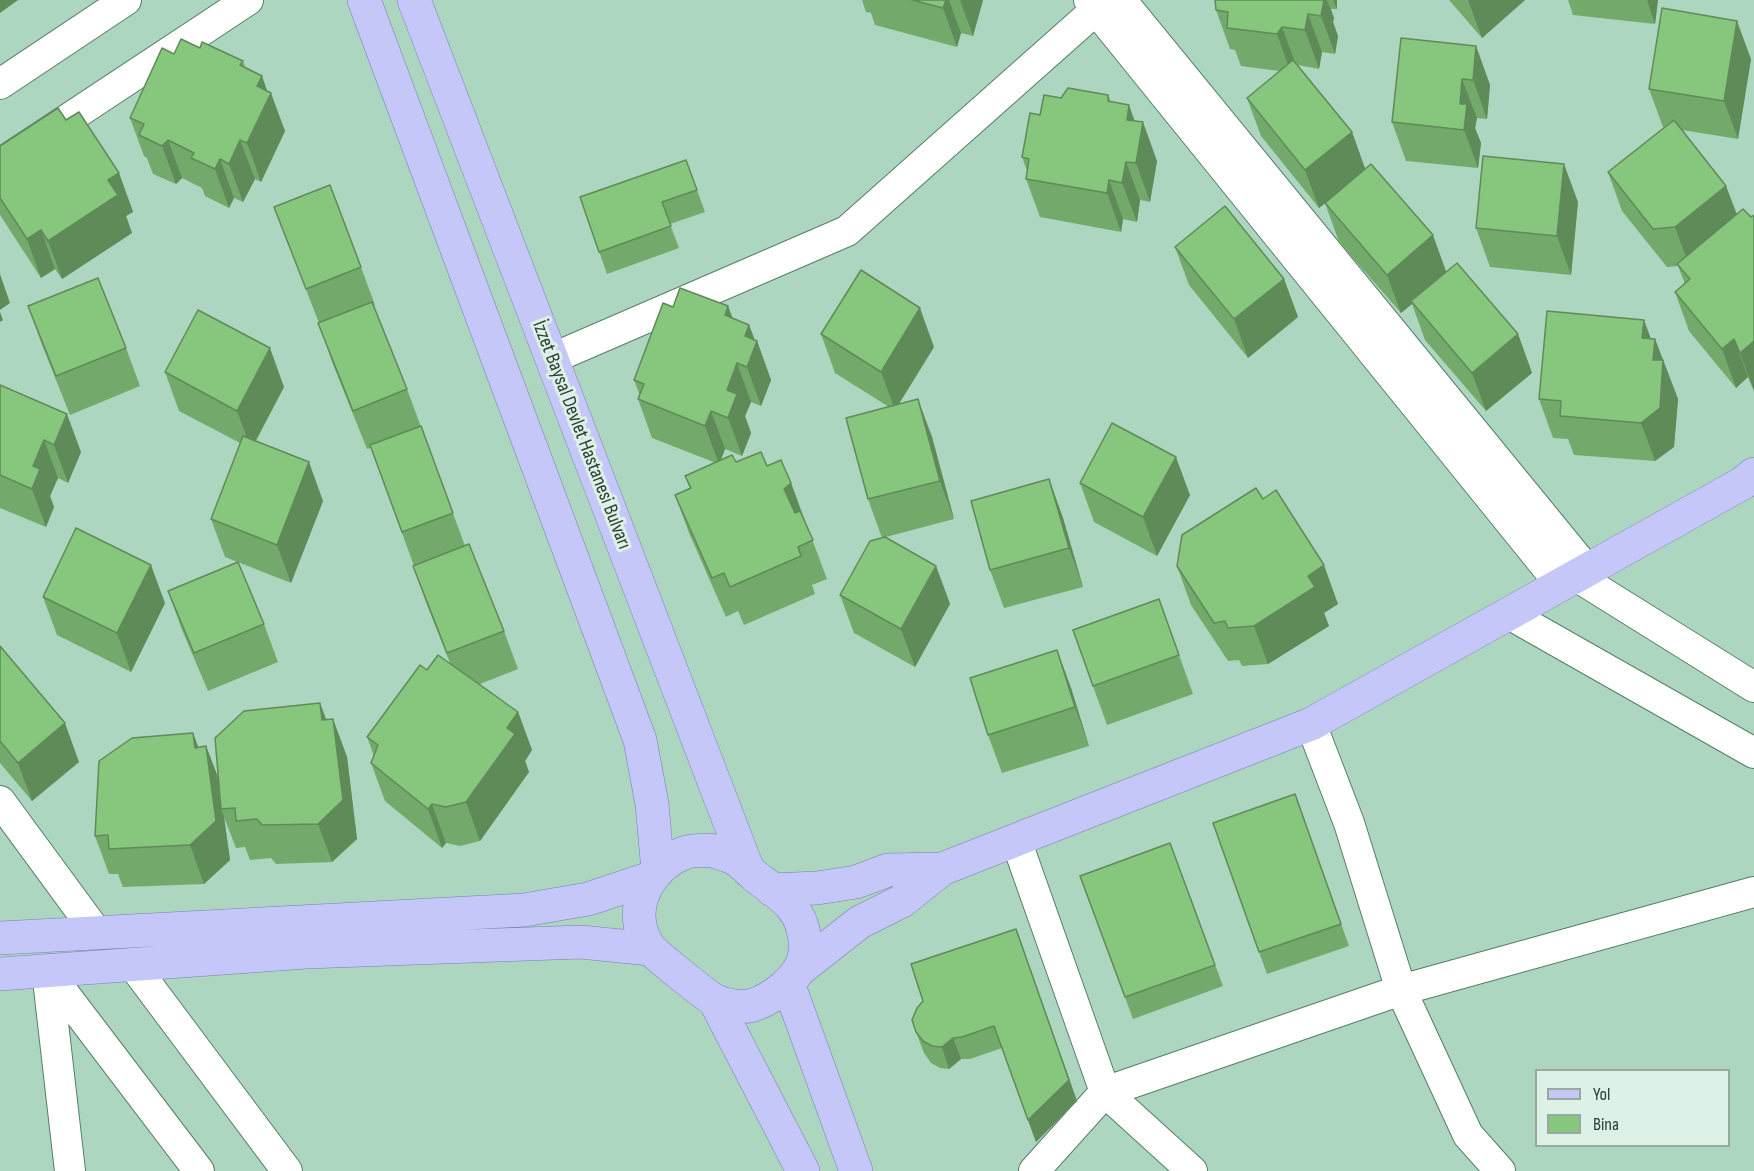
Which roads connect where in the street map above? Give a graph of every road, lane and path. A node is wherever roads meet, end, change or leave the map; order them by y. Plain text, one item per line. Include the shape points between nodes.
1 (126, 0) edge
2 (248, 0) edge
3 (363, 0) edge
4 (414, 0) edge
5 (1103, 3) edge
6 (0, 84) edge
7 (0, 165) edge
8 (551, 359) junction
9 (1754, 474) edge
10 (1575, 577) junction
11 (1509, 614) junction
12 (1754, 687) edge
13 (1311, 724) junction
14 (1754, 753) edge
15 (0, 801) edge
16 (1016, 840) junction
17 (942, 869) junction
18 (655, 875) junction
19 (760, 880) junction
20 (1754, 892) edge
21 (97, 933) junction
22 (0, 938) edge
23 (650, 949) junction
24 (133, 965) junction
25 (47, 971) junction
26 (0, 974) edge
27 (794, 976) junction
28 (1401, 990) junction
29 (715, 1001) junction
30 (1105, 1092) junction
31 (70, 1171) edge
32 (199, 1171) edge
33 (287, 1171) edge
34 (803, 1171) edge
35 (856, 1171) edge
36 (1034, 1171) edge
37 (1192, 1171) edge
38 (1500, 1171) edge

1 - 6 street
2 - 7 street
3 - 18 main road via 640,740 652,804
4 - 8 main road, İzzet Baysal Devlet Hastanesi Bulvarı
5 - 8 street via 847,231
5 - 10 street
8 - 19 main road, İzzet Baysal Devlet Hastanesi Bulvarı
9 - 10 main road
10 - 11 main road
10 - 12 street
11 - 13 main road
11 - 14 street
13 - 16 main road
13 - 28 street via 1349,823
15 - 21 street
16 - 17 main road
16 - 30 street
17 - 19 main road via 888,870 856,882 817,888
17 - 27 main road via 902,901 860,922
18 - 19 main road, İzzet Baysal Devlet Hastanesi Bulvarı via 667,862 688,852 710,850 735,859
18 - 21 main road, İzzet Baysal Devlet Hastanesi Bulvarı via 588,899 524,910
18 - 23 main road via 639,902 641,933
19 - 27 main road, İzzet Baysal Devlet Hastanesi Bulvarı via 792,906 802,925 804,954
20 - 28 street
21 - 22 main road, İzzet Baysal Devlet Hastanesi Bulvarı
23 - 24 main road via 581,942 306,952
23 - 29 main road
24 - 25 main road
24 - 33 street
25 - 26 main road
25 - 31 street
25 - 32 street
27 - 29 main road via 769,999 753,1006
27 - 35 main road, İzzet Baysal Devlet Hastanesi Bulvarı
28 - 30 street
28 - 38 street via 1468,1136
29 - 34 main road
30 - 36 street
30 - 37 street

